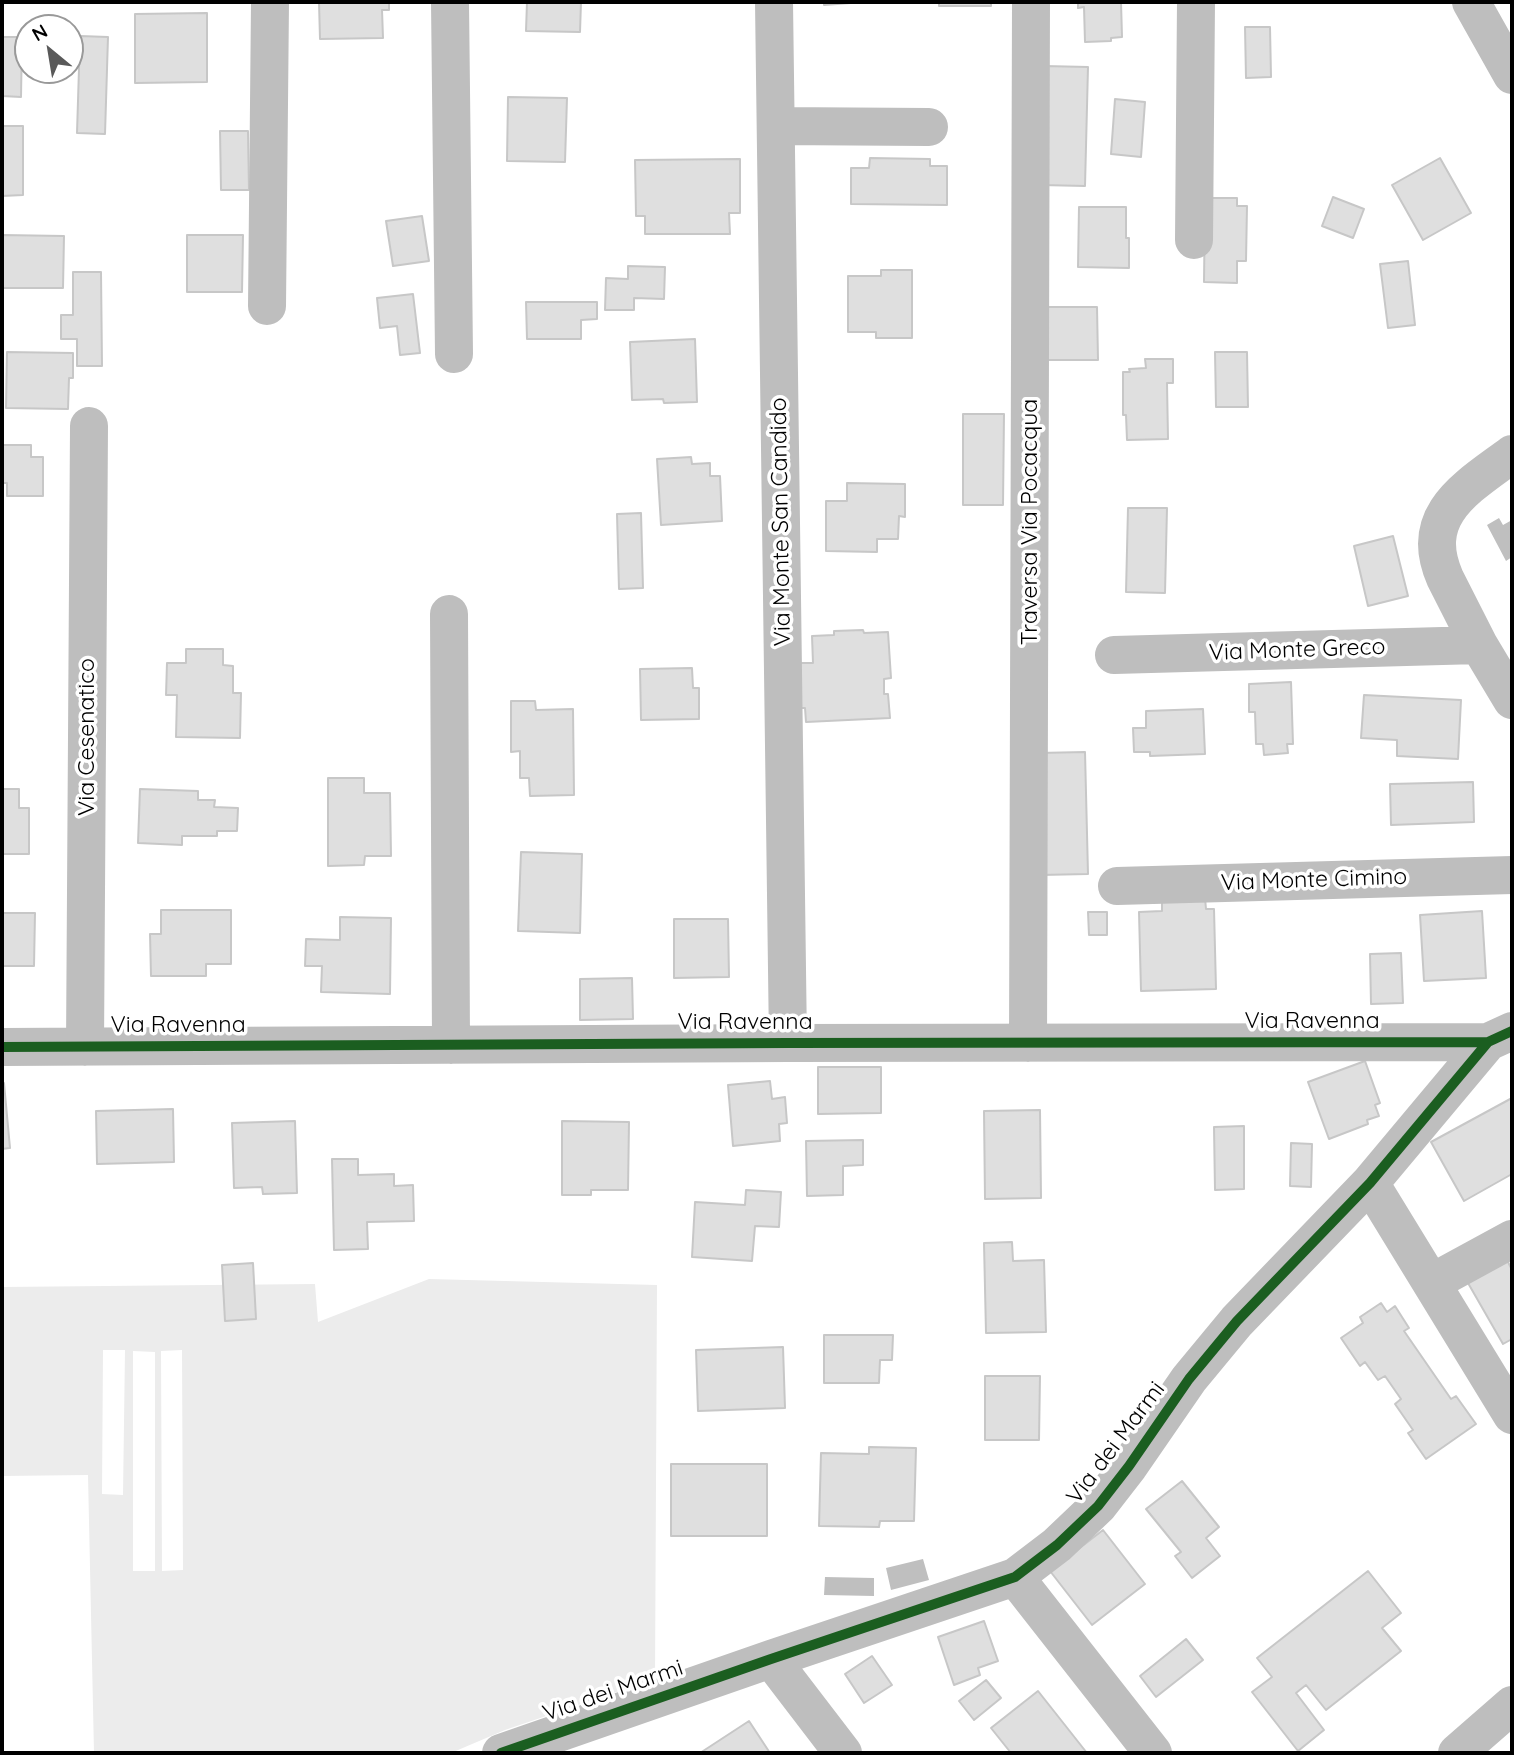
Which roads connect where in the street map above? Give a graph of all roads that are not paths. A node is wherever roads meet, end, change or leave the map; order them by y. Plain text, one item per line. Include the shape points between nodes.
1 (270, 2) edge
2 (450, 2) edge
3 (774, 2) edge
4 (1031, 2) edge
5 (1196, 2) edge
6 (1471, 2) edge
7 (1512, 75) edge
8 (776, 126) junction
9 (929, 127) dead end
10 (1194, 240) dead end
11 (267, 306) dead end
12 (454, 354) dead end
13 (89, 426) dead end
14 (1512, 454) edge
15 (449, 614) dead end
16 (1479, 645) junction
17 (1114, 655) dead end
18 (1512, 700) edge
19 (1512, 875) edge
20 (1117, 886) dead end
21 (1500, 1036) edge
22 (788, 1043) junction
23 (1028, 1043) junction
24 (451, 1045) junction
25 (2, 1047) edge
26 (85, 1047) junction
27 (1370, 1183) junction
28 (1512, 1239) edge
29 (1444, 1276) dead end
30 (1512, 1415) edge
31 (1016, 1577) junction
32 (771, 1659) junction
33 (1512, 1705) edge
34 (501, 1753) edge
35 (843, 1753) edge
36 (1153, 1753) edge
37 (1457, 1753) edge

1 - 11 street
2 - 12 street
3 - 8 street, Via Monte San Candido
4 - 23 street, Traversa Via Pocacqua
5 - 10 street
6 - 7 street
8 - 9 street
8 - 22 street, Via Monte San Candido
13 - 26 street, Via Cesenatico
14 - 16 street via 1452,502 1437,541 1440,568
15 - 24 street
16 - 17 street, Via Monte Greco
16 - 18 street
19 - 20 street, Via Monte Cimino
21 - 23 street, Via Ravenna
21 - 27 street, Via dei Marmi
22 - 23 street, Via Ravenna
22 - 24 street, Via Ravenna
24 - 26 street, Via Ravenna
25 - 26 street, Via Ravenna
27 - 30 street
27 - 31 street, Via dei Marmi via 1237,1321 1189,1379 1098,1506
28 - 29 street
31 - 32 street, Via dei Marmi
31 - 36 street
32 - 34 street, Via dei Marmi
32 - 35 street
33 - 37 street

